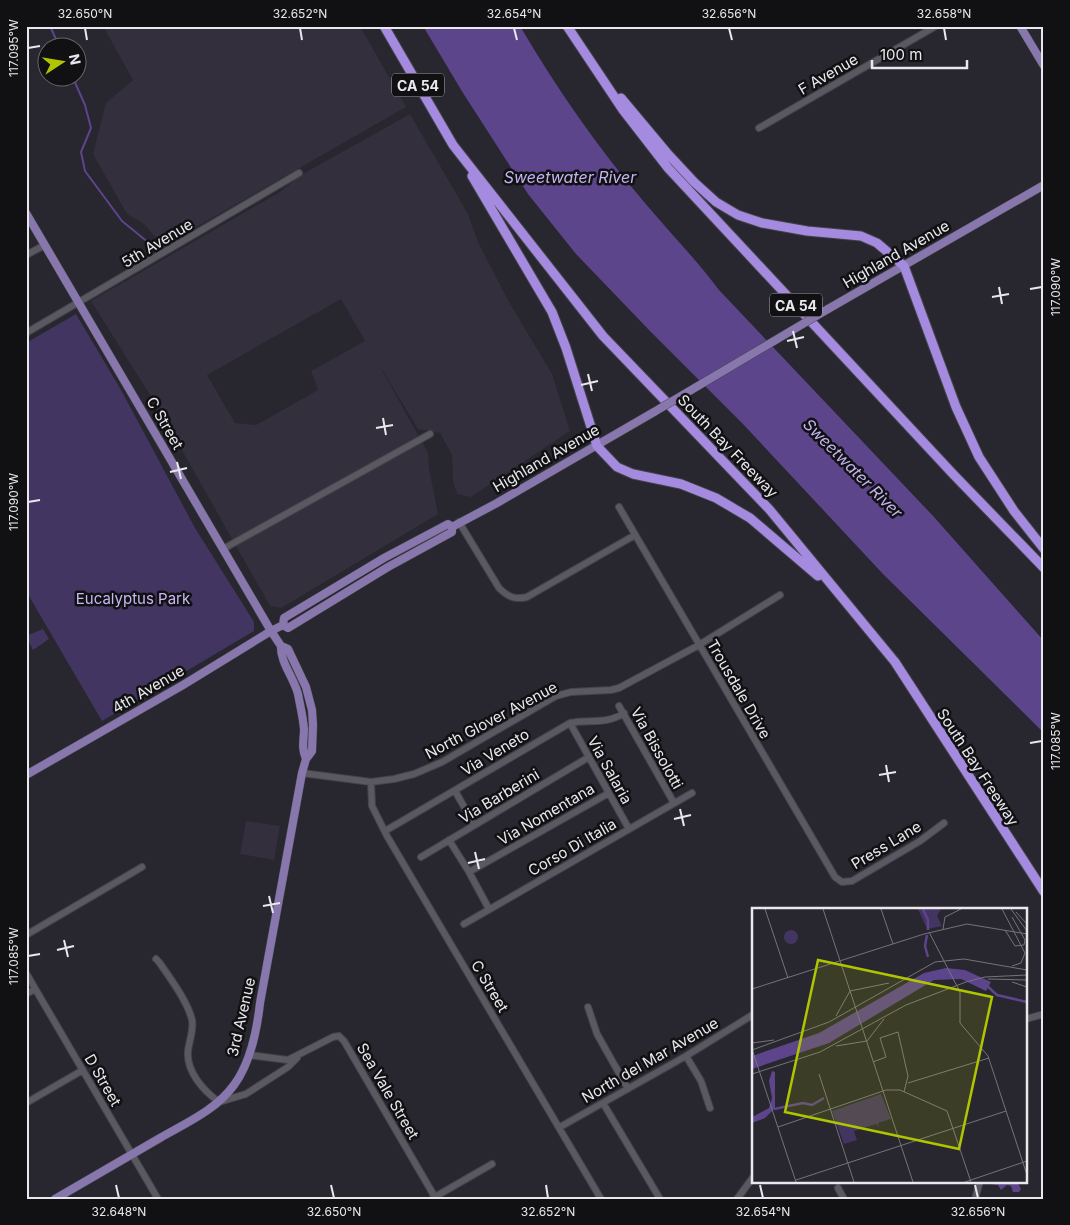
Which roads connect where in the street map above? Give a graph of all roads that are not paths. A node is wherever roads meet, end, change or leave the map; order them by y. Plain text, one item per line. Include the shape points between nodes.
1 (384, 26) edge
2 (567, 26) edge
3 (936, 26) edge
4 (1020, 26) edge
5 (584, 53) junction
6 (1044, 66) edge
7 (759, 128) dead end
8 (453, 144) junction
9 (299, 173) dead end
10 (1044, 185) edge
11 (26, 213) edge
12 (45, 245) junction
13 (26, 255) edge
14 (904, 266) junction
15 (79, 303) junction
16 (26, 333) edge
17 (430, 434) dead end
18 (596, 446) junction
19 (619, 507) dead end
20 (477, 514) joint
21 (459, 522) junction
22 (635, 535) junction
23 (1044, 549) edge
24 (223, 550) junction
25 (1044, 568) edge
26 (780, 595) dead end
27 (839, 595) junction
28 (271, 631) junction
29 (699, 645) junction
30 (619, 706) dead end
31 (624, 714) junction
32 (570, 723) junction
33 (589, 757) junction
34 (302, 773) junction
35 (26, 776) edge
36 (371, 782) junction
37 (454, 791) junction
38 (609, 793) junction
39 (692, 793) dead end
40 (674, 803) junction
41 (944, 823) dead end
42 (474, 824) junction
43 (629, 828) junction
44 (385, 831) junction
45 (449, 840) junction
46 (421, 857) dead end
47 (142, 867) dead end
48 (469, 872) junction
49 (839, 881) joint
50 (1044, 892) edge
51 (489, 909) junction
52 (464, 924) dead end
53 (26, 935) edge
54 (156, 959) dead end
55 (26, 973) edge
56 (36, 989) junction
57 (26, 994) edge
58 (588, 1007) dead end
59 (1044, 1014) edge
60 (752, 1015) edge
61 (1028, 1019) edge
62 (249, 1055) junction
63 (299, 1056) junction
64 (686, 1056) junction
65 (83, 1070) junction
66 (628, 1089) junction
67 (219, 1102) junction
68 (26, 1103) edge
69 (604, 1103) junction
70 (710, 1108) dead end
71 (560, 1127) junction
72 (132, 1154) junction
73 (492, 1164) dead end
74 (752, 1179) edge
75 (980, 1182) edge
76 (838, 1188) dead end
77 (435, 1198) edge
78 (55, 1199) edge
79 (158, 1199) edge
80 (601, 1199) edge
81 (660, 1199) edge
82 (737, 1199) edge
83 (844, 1199) edge
84 (975, 1199) edge

1 - 8 highway, South Bay Freeway / CA 54
2 - 5 highway, CA 54
3 - 7 street, F Avenue
4 - 6 main road
5 - 14 highway via 667,154 716,202 738,215 762,223 862,236 877,243
5 - 25 highway, CA 54 via 668,168
8 - 18 highway via 552,312
8 - 27 highway, South Bay Freeway / CA 54 via 603,336 769,509
9 - 15 street, 5th Avenue
10 - 14 main road, Highland Avenue
11 - 12 main road, C Street
12 - 13 street
12 - 15 main road, C Street
14 - 18 main road, Highland Avenue, bridge
14 - 23 highway via 956,407 979,457 1014,511
15 - 16 street, 5th Avenue
15 - 24 main road, C Street
17 - 24 street
18 - 20 main road, Highland Avenue
18 - 27 highway via 617,467 633,474 681,484 716,498 750,518
19 - 22 street, Trousdale Drive
20 - 21 main road, 4th Avenue
21 - 22 street via 498,588 516,599 528,597
21 - 28 main road, 4th Avenue via 452,527 452,532 309,616 288,628 283,625
22 - 29 street, Trousdale Drive
24 - 28 main road, C Street
26 - 29 street, North Glover Avenue
27 - 50 highway, South Bay Freeway / CA 54 via 895,662
28 - 34 main road, C Street via 296,663 310,701 312,751
28 - 35 main road, 4th Avenue
29 - 36 street, North Glover Avenue via 619,688 556,696 442,762 414,774
29 - 49 street, Trousdale Drive
30 - 31 street, Via Bissolotti
31 - 32 street, Via Veneto via 608,721
31 - 40 street, Via Bissolotti
32 - 33 street, Via Salaria
32 - 37 street, Via Veneto
33 - 38 street, Via Salaria
33 - 42 street, Via Barberini
34 - 36 street, North Glover Avenue
34 - 62 main road, 3rd Avenue
36 - 44 street, C Street via 372,806
37 - 42 street
37 - 44 street, Via Veneto
38 - 43 street, Via Salaria
38 - 48 street, Via Nomentana
39 - 40 street, Corso Di Italia
40 - 43 street, Corso Di Italia
41 - 49 street, Press Lane via 852,881
42 - 45 street, Via Barberini
43 - 51 street, Corso Di Italia
44 - 71 street, C Street
45 - 46 street, Via Barberini
45 - 48 street
47 - 53 street
48 - 51 street
51 - 52 street, Corso Di Italia
54 - 67 street via 192,1021 188,1057 191,1070 206,1093
55 - 56 street, D Street
56 - 57 street
56 - 65 street, D Street
58 - 66 street via 597,1034
59 - 61 street
60 - 64 street, North del Mar Avenue
62 - 63 street, Sea Vale Street via 282,1060
62 - 67 main road, 3rd Avenue via 234,1086
63 - 67 street, Sea Vale Street via 288,1067 246,1094
63 - 77 street, Sea Vale Street via 333,1037 339,1036 344,1041
64 - 66 street, North del Mar Avenue
64 - 70 street via 701,1081
65 - 68 street
65 - 72 street, D Street
66 - 69 street, North del Mar Avenue
67 - 72 main road, 3rd Avenue
69 - 71 street, North del Mar Avenue
69 - 81 street
71 - 80 street, C Street
72 - 78 main road, 3rd Avenue
72 - 79 street, D Street
73 - 77 street
74 - 82 street
75 - 84 street
76 - 83 street

